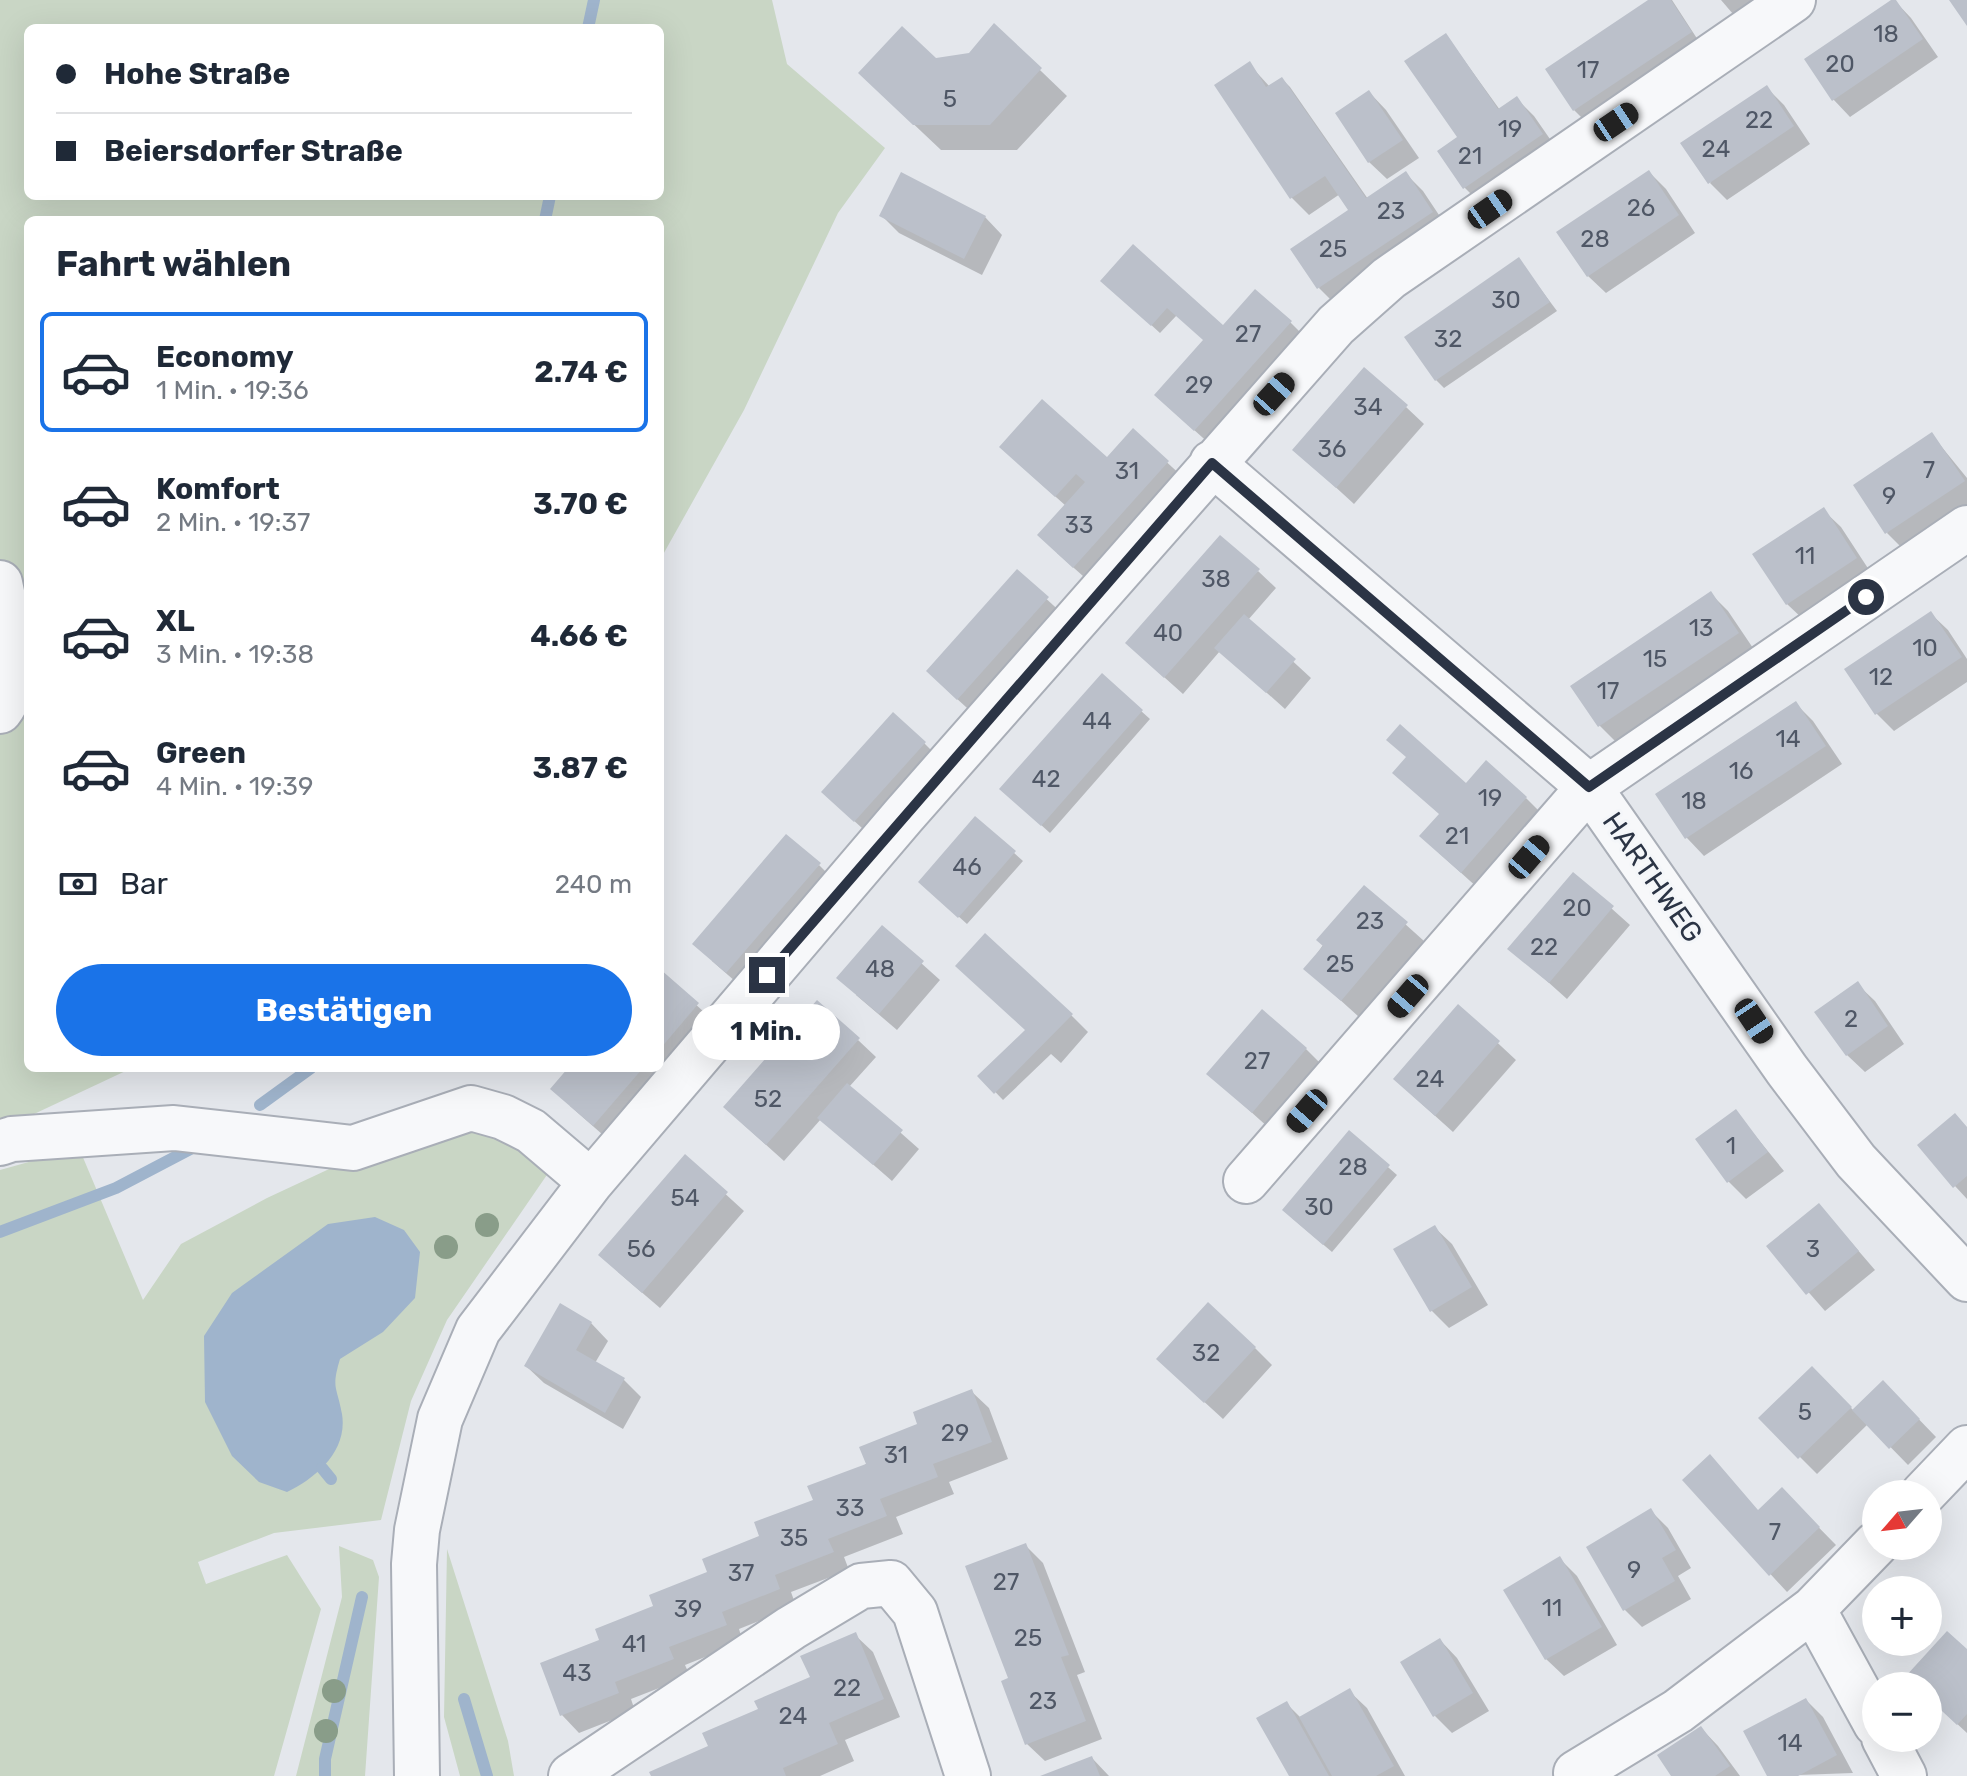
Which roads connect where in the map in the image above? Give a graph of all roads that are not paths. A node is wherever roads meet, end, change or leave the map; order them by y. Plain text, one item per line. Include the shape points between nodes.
1 (1793, 0) edge
2 (1212, 463) junction
3 (1967, 528) edge
4 (0, 583) edge
5 (0, 711) edge
6 (1589, 787) junction
7 (0, 1143) edge
8 (1246, 1181) dead end
9 (591, 1182) junction
10 (1967, 1279) edge
11 (1967, 1448) edge
12 (1936, 1480) edge
13 (1862, 1558) edge
14 (1813, 1609) junction
15 (1862, 1698) edge
16 (1891, 1752) edge
17 (1576, 1773) dead end
18 (417, 1776) edge
19 (571, 1776) edge
20 (968, 1776) edge
21 (1904, 1776) edge

1 - 2 street via 1389,278 1336,325
2 - 6 street, HARTHWEG
2 - 9 street
3 - 6 street
4 - 5 street via 11,637 10,698
6 - 8 street
6 - 10 street, HARTHWEG via 1856,1161
7 - 9 street via 174,1128 353,1148 471,1108 531,1131
9 - 18 street via 478,1330 440,1419 414,1564
11 - 12 street
13 - 14 street
14 - 15 street
14 - 17 street via 1678,1711
16 - 21 street
19 - 20 street via 791,1628 861,1586 891,1583 915,1612

